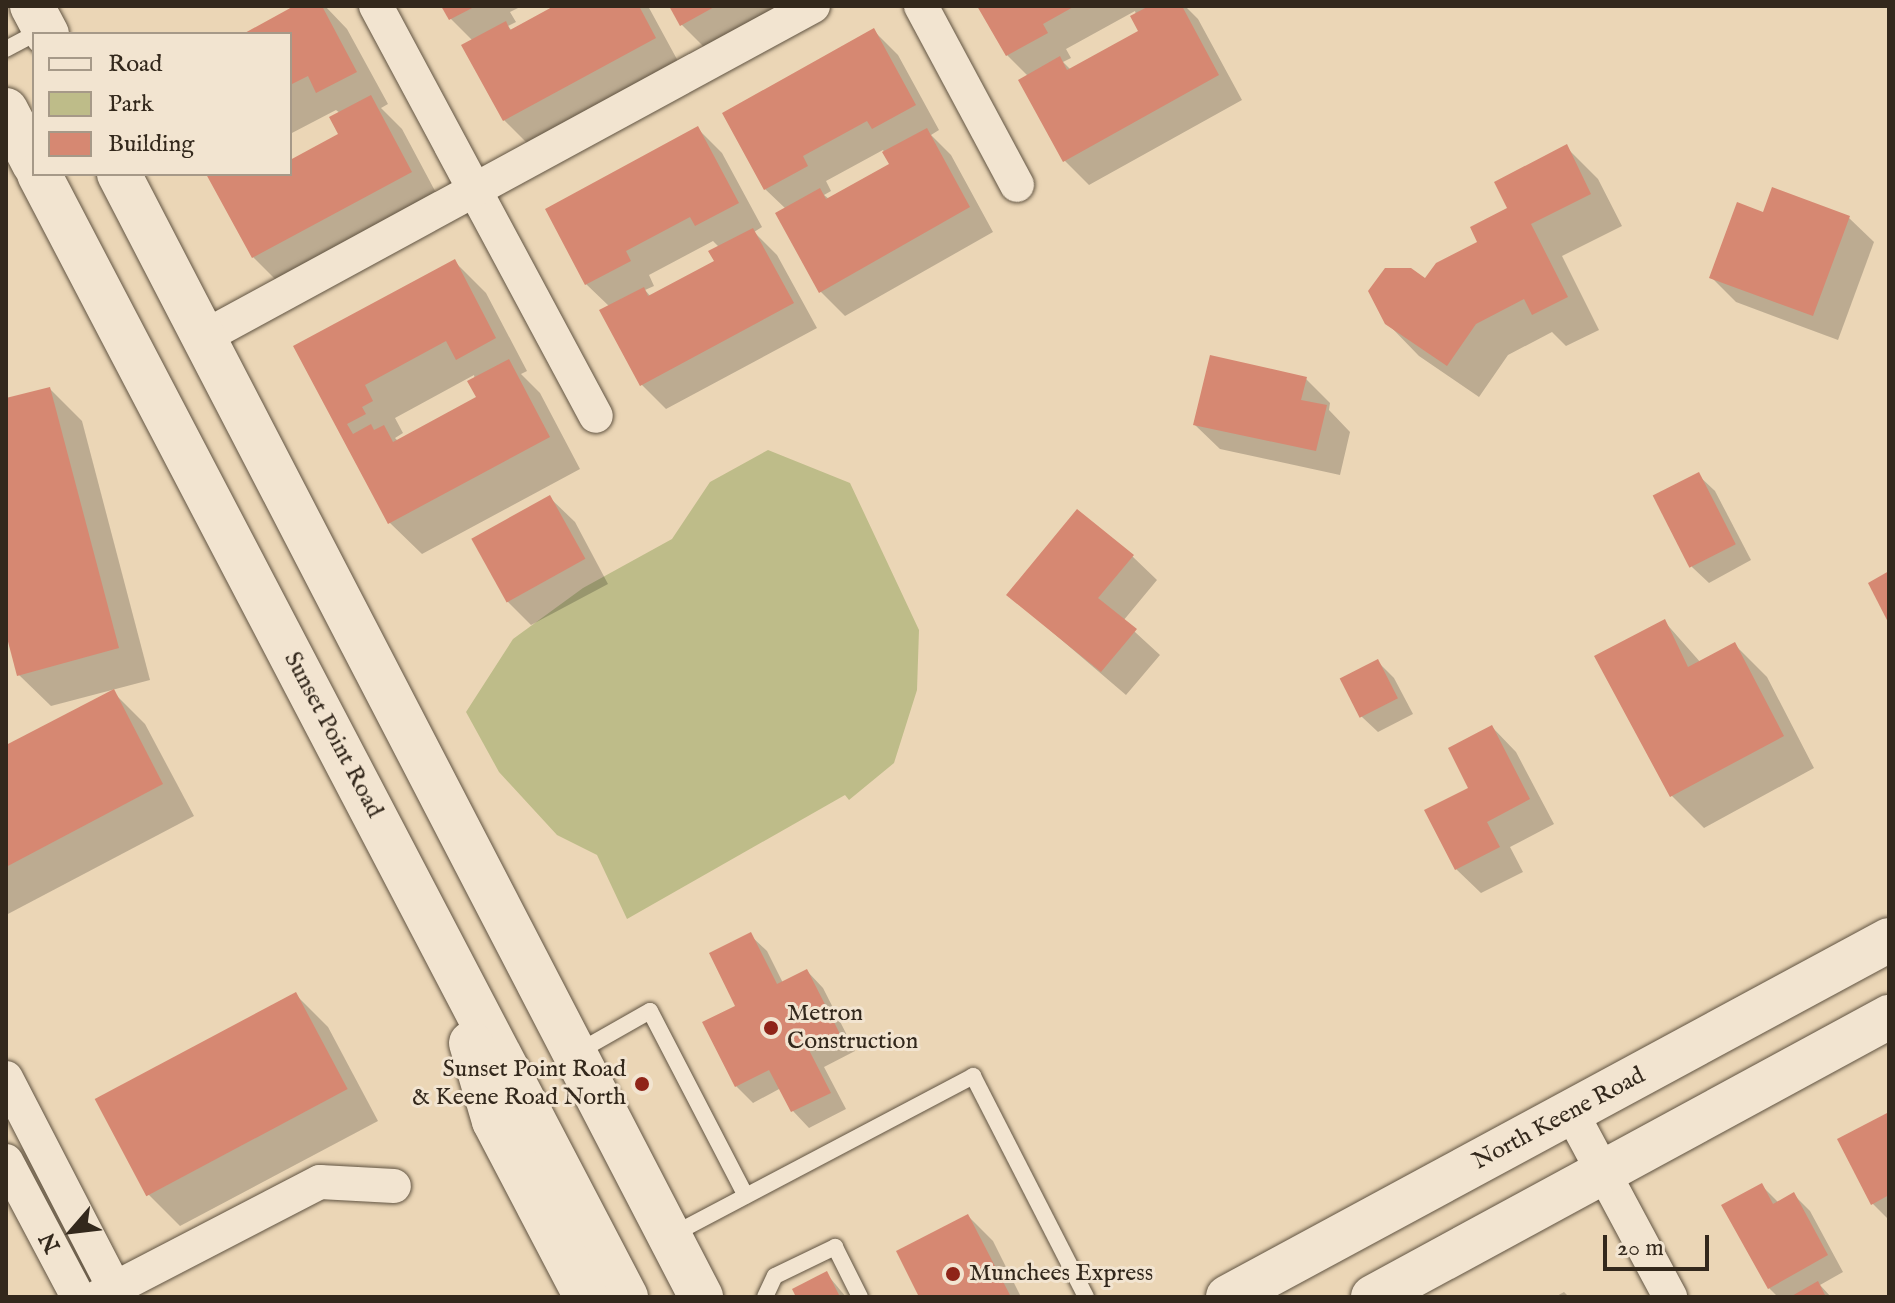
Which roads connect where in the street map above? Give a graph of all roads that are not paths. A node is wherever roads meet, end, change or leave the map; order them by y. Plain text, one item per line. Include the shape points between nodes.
1 (376, 6) edge
2 (813, 6) edge
3 (921, 6) edge
4 (38, 27) edge
5 (6, 49) edge
6 (6, 110) edge
7 (32, 160) edge
8 (40, 176) edge
9 (120, 176) edge
10 (1017, 185) dead end
11 (475, 190) junction
12 (204, 337) junction
13 (596, 416) dead end
14 (439, 937) junction
15 (1889, 940) edge
16 (463, 984) junction
17 (1889, 1017) edge
18 (575, 1053) junction
19 (6, 1078) edge
20 (1571, 1112) junction
21 (6, 1161) edge
22 (1603, 1171) junction
23 (394, 1186) dead end
24 (746, 1196) junction
25 (1374, 1219) junction
26 (669, 1236) junction
27 (111, 1294) edge
28 (78, 1297) edge
29 (586, 1297) edge
30 (626, 1297) edge
31 (654, 1297) edge
32 (701, 1297) edge
33 (765, 1297) edge
34 (860, 1297) edge
35 (1086, 1297) edge
36 (1228, 1297) edge
37 (1271, 1297) edge
38 (1373, 1297) edge
39 (1670, 1297) edge

1 - 11 street
2 - 11 street
3 - 10 street
4 - 5 lane
6 - 7 main road
8 - 14 main road, Sunset Point Road
9 - 12 main road
11 - 12 street
11 - 13 street
12 - 18 main road
14 - 16 main road, Sunset Point Road
14 - 29 main road via 494,1121
15 - 20 main road, North Keene Road
16 - 30 main road, Sunset Point Road
16 - 31 main road via 564,1122
17 - 22 main road
18 - 24 lane via 650,1011
18 - 26 main road
19 - 27 street
20 - 22 street
20 - 25 main road, North Keene Road
21 - 28 street
22 - 38 main road
22 - 39 street
23 - 27 street via 320,1182
24 - 26 lane
24 - 35 lane via 973,1076
25 - 36 main road, North Keene Road
25 - 37 main road
26 - 32 main road
33 - 34 lane via 775,1276 835,1247

